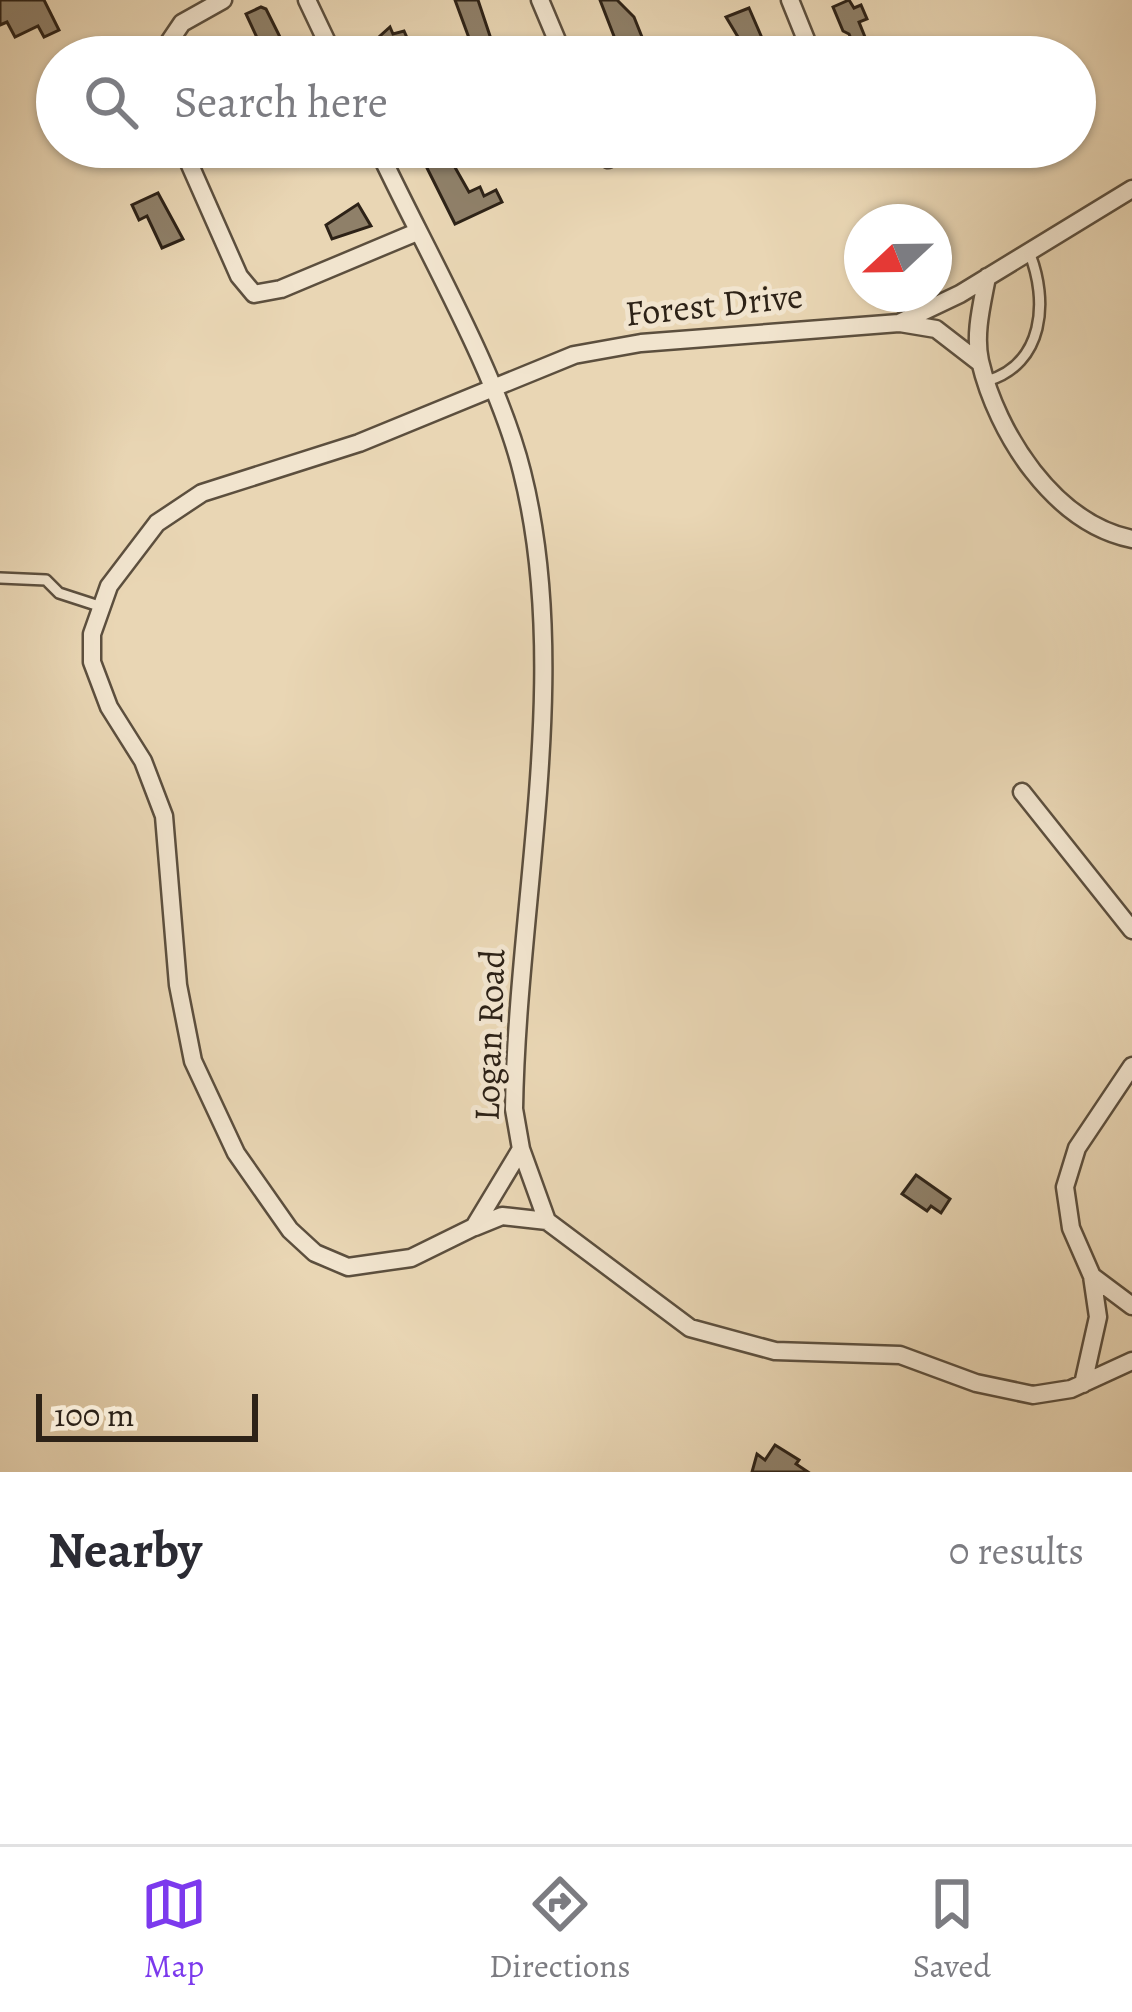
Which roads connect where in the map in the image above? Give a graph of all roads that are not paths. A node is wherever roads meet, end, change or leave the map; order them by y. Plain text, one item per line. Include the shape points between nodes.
1 (223, 0) edge
2 (307, 0) edge
3 (540, 0) edge
4 (790, 0) edge
5 (170, 36) edge
6 (324, 36) edge
7 (555, 36) edge
8 (805, 36) edge
9 (192, 168) edge
10 (387, 168) edge
11 (1132, 189) edge
12 (417, 232) junction
13 (1028, 249) junction
14 (988, 277) junction
15 (899, 323) junction
16 (980, 362) junction
17 (988, 380) junction
18 (490, 386) junction
19 (1132, 539) edge
20 (0, 578) edge
21 (99, 606) junction
22 (1022, 792) dead end
23 (1132, 930) edge
24 (1132, 1066) edge
25 (521, 1149) junction
26 (547, 1221) junction
27 (474, 1227) junction
28 (1092, 1276) junction
29 (1132, 1306) edge
30 (1132, 1361) edge
31 (1083, 1384) junction

1 - 5 street
2 - 6 street
3 - 7 street
4 - 8 street
9 - 12 street via 249,291 264,295
10 - 12 street, Logan Road
11 - 13 street, Forest Drive
12 - 18 street, Logan Road
13 - 14 street, Forest Drive
13 - 17 lane via 1038,274 1033,346 1018,370
14 - 15 street, Forest Drive
14 - 16 street
15 - 16 street via 936,329
15 - 18 street, Forest Drive via 607,348
16 - 17 street
17 - 19 street via 1013,448 1080,514
18 - 21 street, Forest Drive via 359,443 186,500 131,554
18 - 25 street, Logan Road via 523,474 540,620 514,1072
20 - 21 lane via 46,580
21 - 27 street via 92,662 164,815 183,1018 203,1089 236,1153 290,1230 336,1264 386,1266
22 - 23 street
24 - 28 street via 1066,1178 1071,1228
25 - 26 street, Logan Road
25 - 27 street
26 - 27 street via 502,1216
26 - 31 street via 646,1300 719,1339 775,1351 900,1355 1022,1394
28 - 29 street
28 - 31 street via 1098,1317
30 - 31 street

